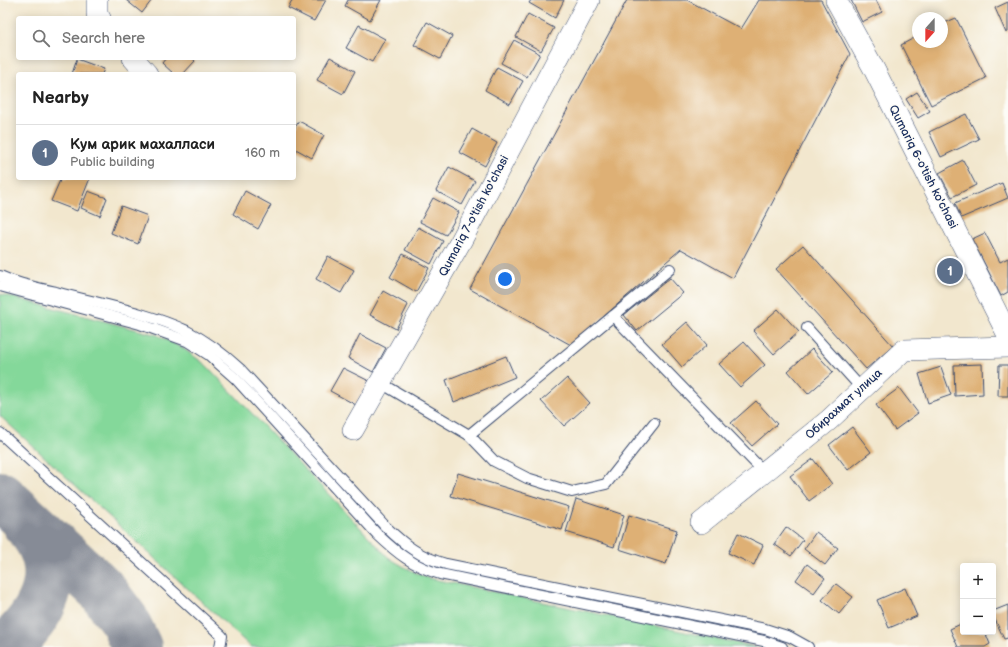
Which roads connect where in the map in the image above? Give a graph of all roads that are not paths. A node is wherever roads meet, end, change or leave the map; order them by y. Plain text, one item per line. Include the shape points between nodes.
1 (97, 0) edge
2 (590, 0) edge
3 (836, 0) edge
4 (98, 16) edge
5 (135, 60) edge
6 (145, 72) edge
7 (670, 269) dead end
8 (0, 276) edge
9 (0, 286) edge
10 (613, 316) junction
11 (807, 328) dead end
12 (1008, 335) edge
13 (1008, 347) edge
14 (381, 383) junction
15 (862, 389) junction
16 (654, 423) dead end
17 (353, 430) dead end
18 (0, 433) edge
19 (469, 435) junction
20 (764, 472) junction
21 (701, 523) dead end
22 (220, 647) edge
23 (782, 647) edge
24 (808, 647) edge

1 - 4 street
2 - 14 street, Qumariq 7-o'tish ko'chasi via 461,242
3 - 12 street, Qumariq 6-o'tish ko'chasi via 874,69
5 - 6 street
7 - 10 lane
8 - 24 lane via 143,315 179,328 204,341 241,370 385,526 420,555 446,564 765,629 790,637
9 - 23 lane via 140,324 195,345 235,378 377,534 398,554 423,568 440,574 764,641
10 - 19 lane
10 - 20 lane
11 - 15 lane
13 - 15 street, Обирахмат улица via 904,350
14 - 17 street, Qumariq 7-o'tish ko'chasi
14 - 19 lane
15 - 20 street, Обирахмат улица via 829,420
16 - 19 lane via 606,484 572,492 527,478 494,461
18 - 22 lane via 222,636
20 - 21 street, Обирахмат улица

